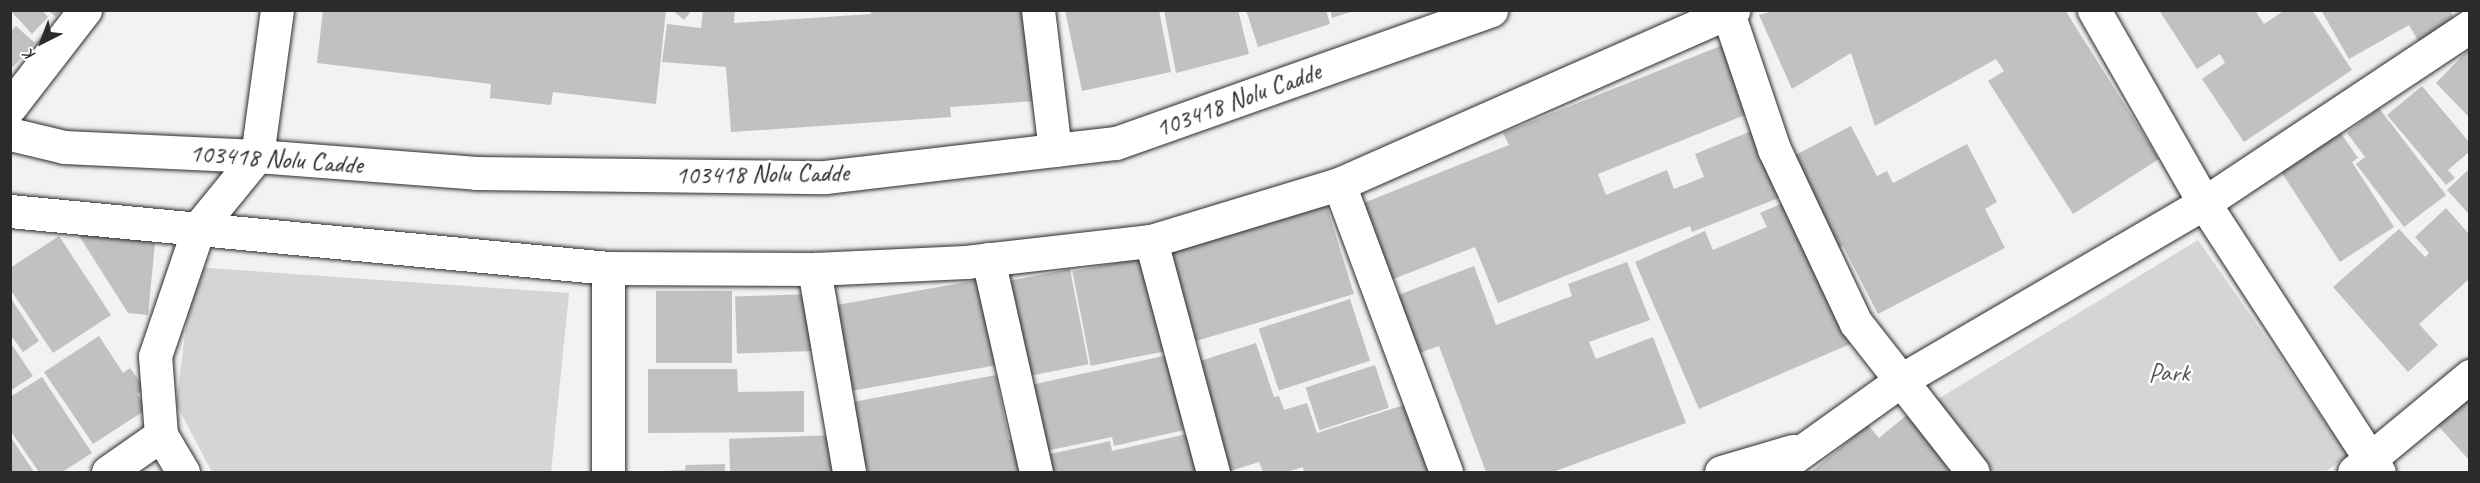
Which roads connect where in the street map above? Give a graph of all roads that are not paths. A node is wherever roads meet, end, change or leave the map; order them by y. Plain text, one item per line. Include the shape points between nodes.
1 (85, 10) edge
2 (277, 10) edge
3 (1038, 10) edge
4 (1491, 10) edge
5 (2094, 10) edge
6 (1731, 12) edge
7 (2469, 26) edge
8 (10, 107) edge
9 (10, 134) edge
10 (1056, 150) junction
11 (257, 156) junction
12 (1339, 184) junction
13 (2204, 203) junction
14 (10, 211) edge
15 (199, 227) junction
16 (1151, 240) junction
17 (988, 259) junction
18 (608, 268) junction
19 (814, 269) junction
20 (2469, 376) edge
21 (1903, 379) junction
22 (160, 435) junction
23 (1801, 449) junction
24 (2367, 468) edge
25 (108, 472) edge
26 (183, 472) edge
27 (608, 472) edge
28 (849, 472) edge
29 (1036, 472) edge
30 (1213, 472) edge
31 (1446, 472) edge
32 (1721, 472) edge
33 (1773, 472) edge
34 (1973, 472) edge

1 - 8 street
2 - 11 street
3 - 10 street
4 - 10 street, 103418 Nolu Cadde via 1116,143
5 - 13 street
6 - 12 street
6 - 21 street via 1774,149 1856,323
7 - 13 street
9 - 11 street, 103418 Nolu Cadde via 64,147
10 - 11 street, 103418 Nolu Cadde via 825,177 476,173
11 - 15 street
12 - 16 street
12 - 31 street
13 - 21 street
13 - 24 street
14 - 15 street
15 - 18 street
15 - 22 street via 156,356
16 - 17 street
16 - 30 street
17 - 19 street
17 - 29 street
18 - 19 street
18 - 27 street
19 - 28 street
20 - 24 street
21 - 23 street
21 - 34 street
22 - 25 street
22 - 26 street
23 - 32 street
23 - 33 street

